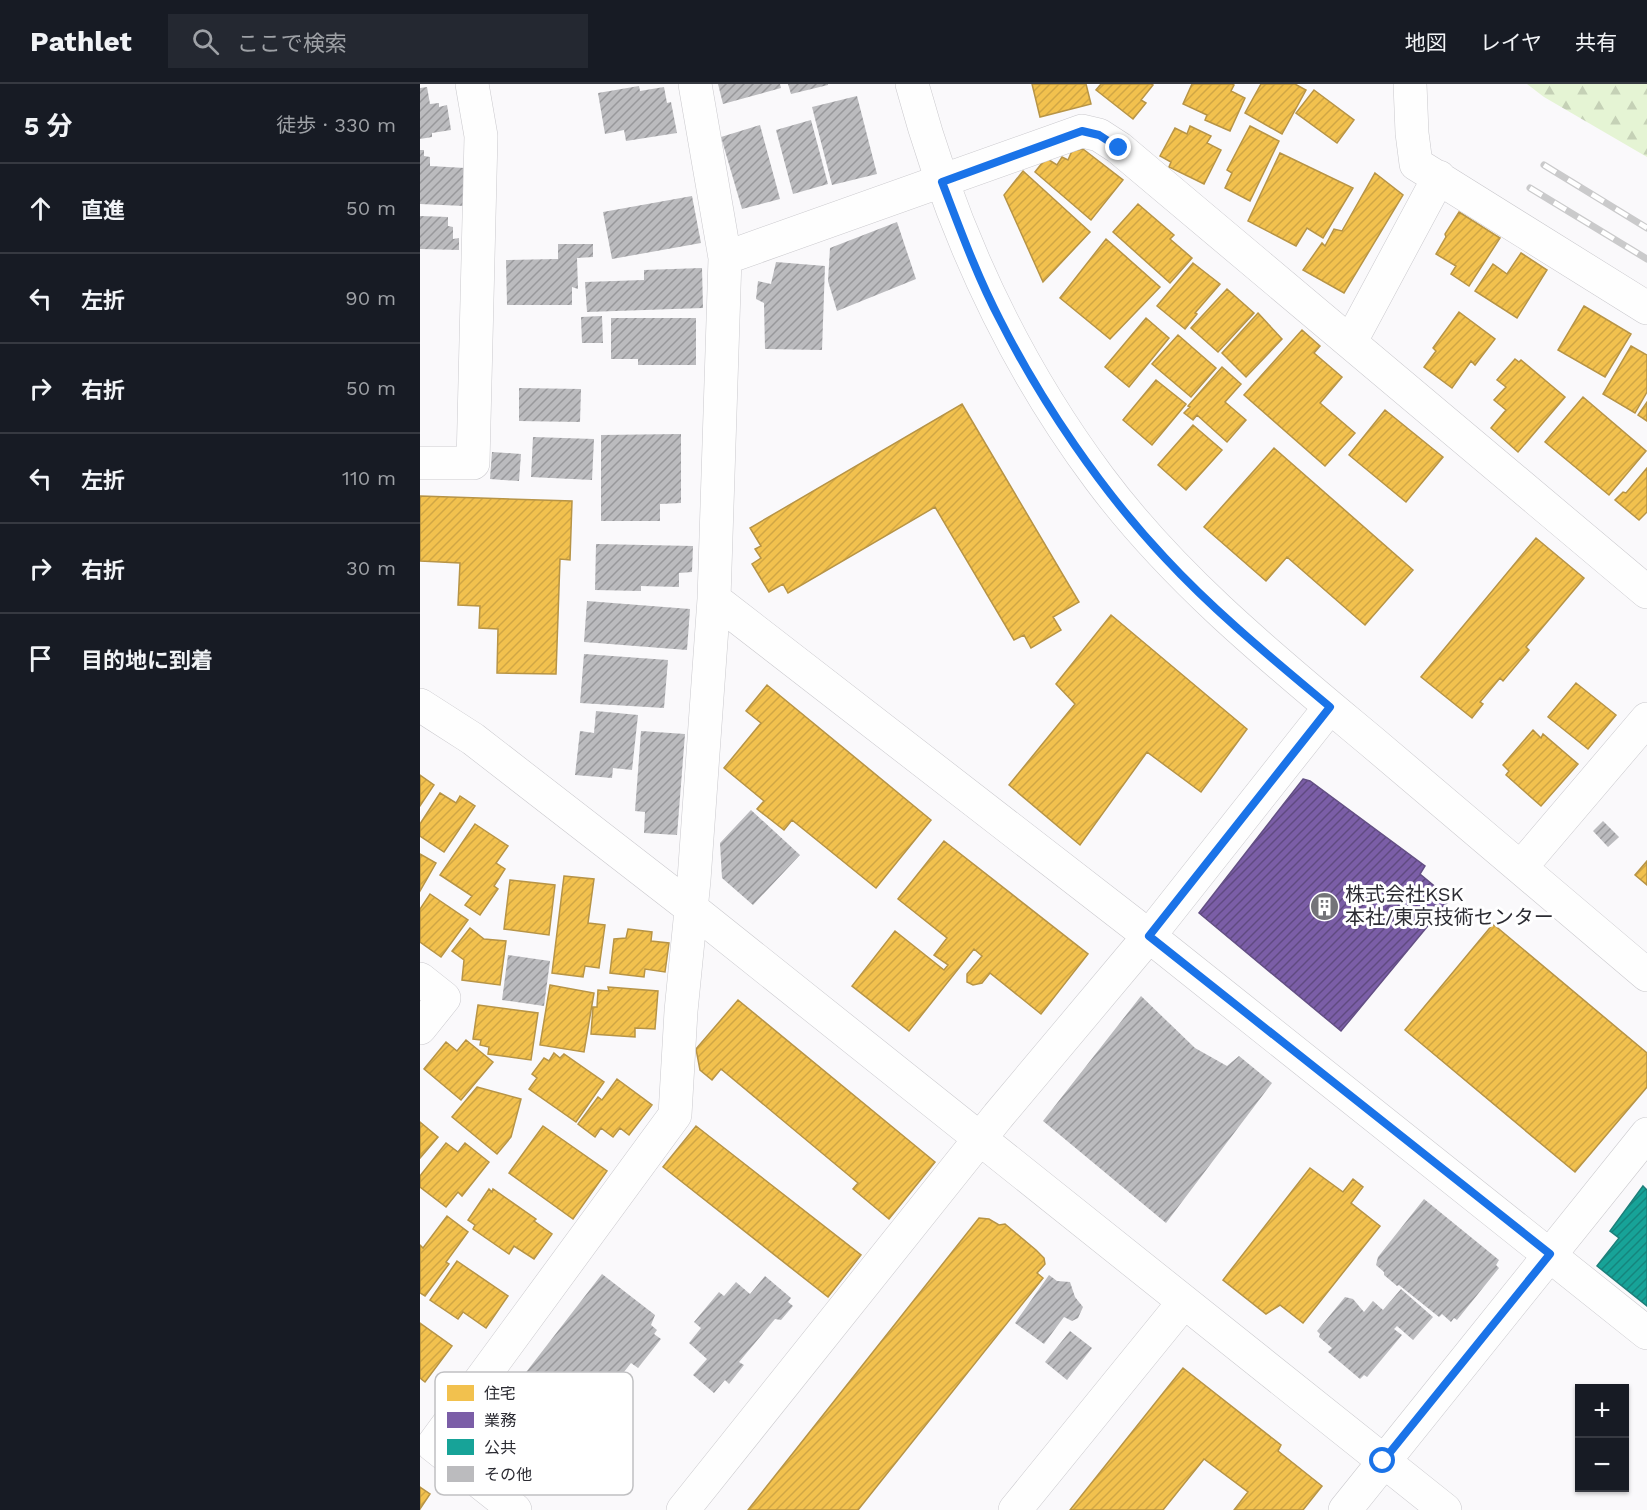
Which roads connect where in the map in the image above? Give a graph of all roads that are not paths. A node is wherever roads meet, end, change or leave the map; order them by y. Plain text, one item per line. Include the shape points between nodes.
1 (472, 84) edge
2 (695, 84) edge
3 (912, 84) edge
4 (1410, 84) edge
5 (1439, 177) junction
6 (942, 182) junction
7 (725, 258) junction
8 (1647, 308) edge
9 (1351, 341) junction
10 (420, 463) edge
11 (1647, 591) edge
12 (714, 599) junction
13 (420, 705) edge
14 (1330, 707) junction
15 (1647, 719) edge
16 (1521, 867) junction
17 (691, 908) junction
18 (1149, 936) junction
19 (1647, 975) edge
20 (420, 979) edge
21 (420, 1028) edge
22 (1647, 1134) edge
23 (980, 1138) junction
24 (1550, 1254) junction
25 (1184, 1302) junction
26 (1647, 1333) edge
27 (479, 1372) edge
28 (1383, 1461) junction
29 (495, 1495) edge
30 (514, 1510) edge
31 (683, 1510) edge
32 (1015, 1510) edge
33 (1345, 1510) edge
34 (1445, 1510) edge

1 - 10 street via 481,136 473,463
2 - 7 street
3 - 6 street
4 - 5 street via 1416,164
5 - 8 street
5 - 9 street
6 - 7 street
6 - 9 street via 1082,131 1099,135
6 - 14 street via 1000,321 1044,398 1099,478 1181,574 1239,630
7 - 12 street
9 - 11 street
12 - 17 street
12 - 18 street
13 - 17 street via 473,739
14 - 16 street
14 - 18 street
15 - 16 street
16 - 19 street
17 - 23 street
17 - 27 street via 675,1115
18 - 23 street
18 - 24 street
20 - 21 street via 444,998
22 - 24 street
23 - 25 street
23 - 31 street
24 - 26 street
24 - 28 street
25 - 28 street
25 - 32 street
28 - 33 street
28 - 34 street
29 - 30 street

